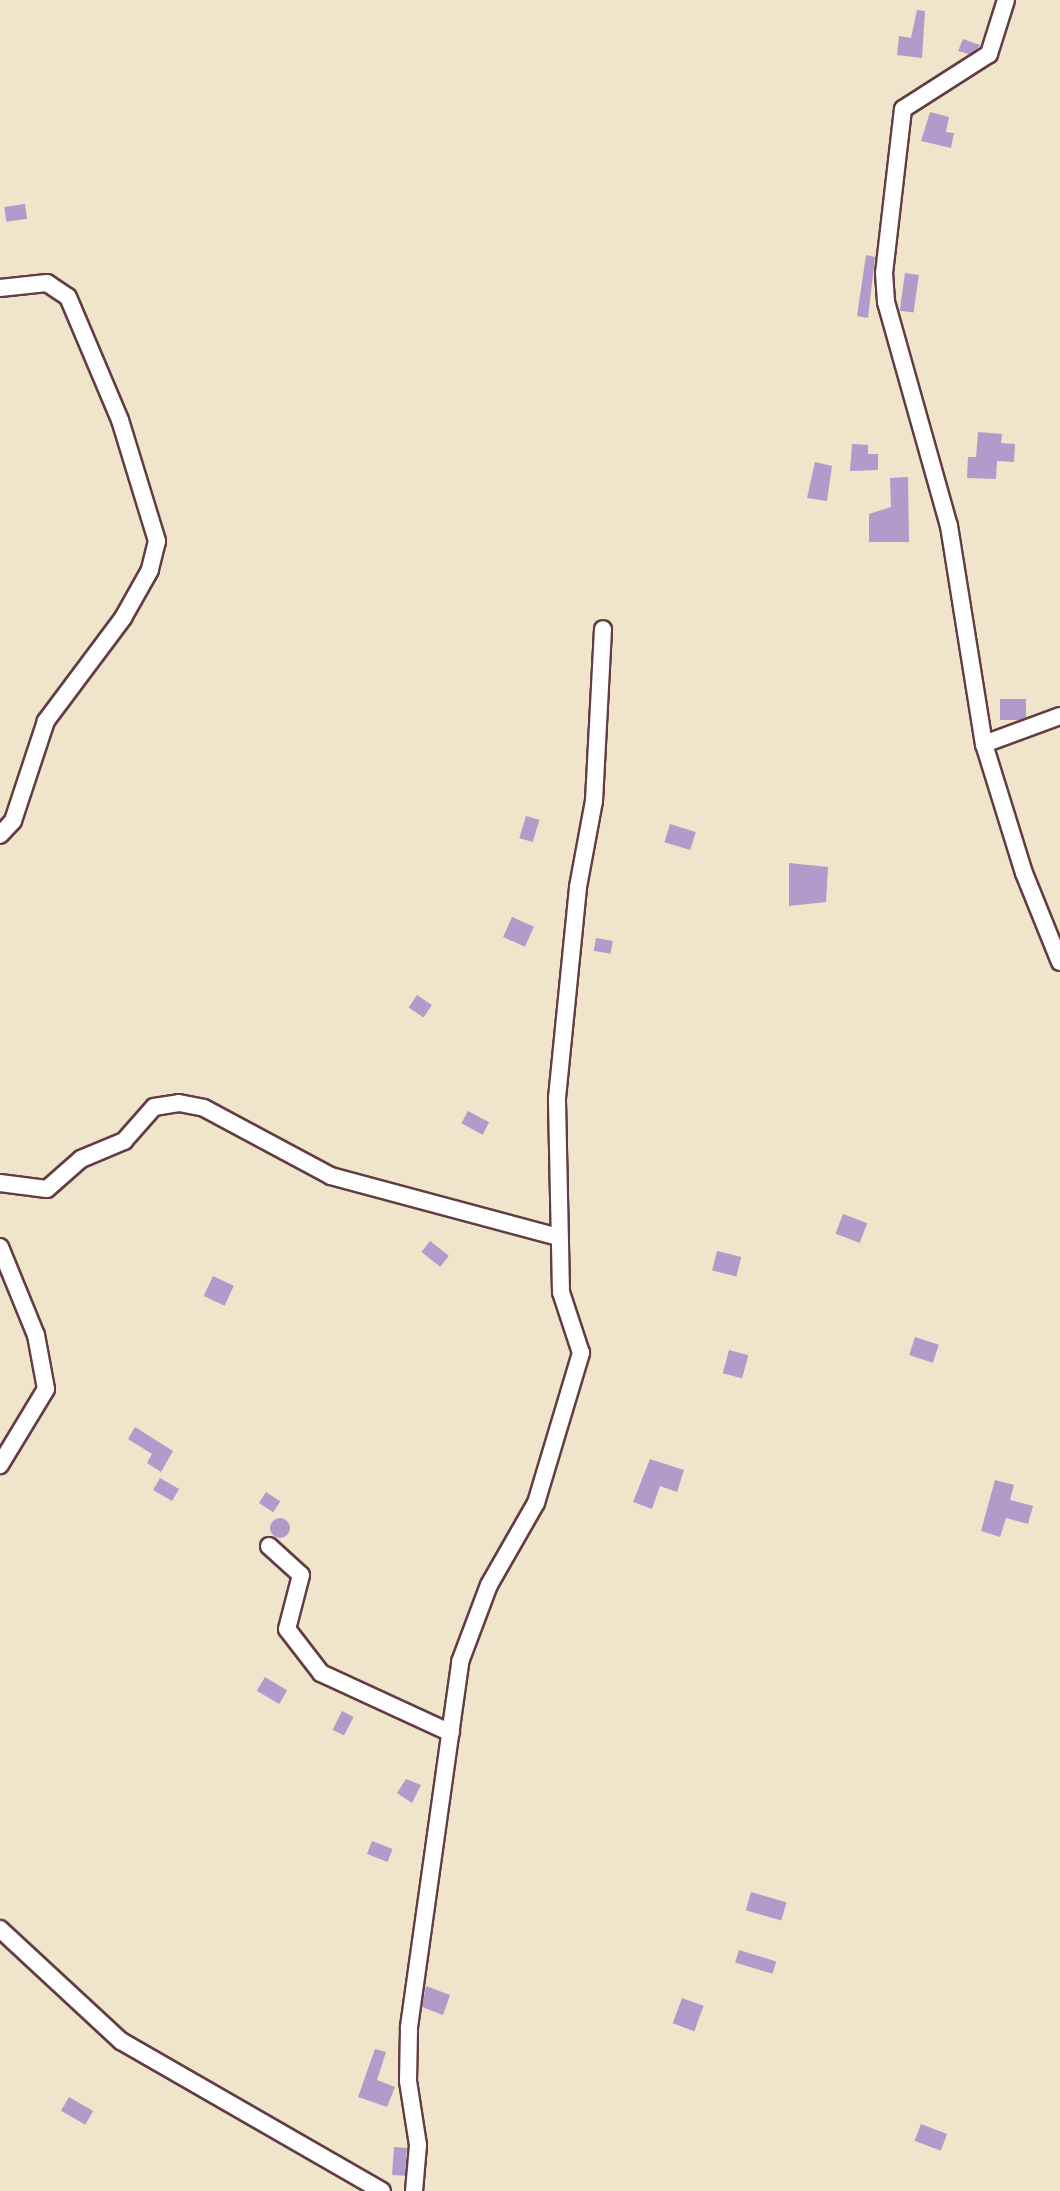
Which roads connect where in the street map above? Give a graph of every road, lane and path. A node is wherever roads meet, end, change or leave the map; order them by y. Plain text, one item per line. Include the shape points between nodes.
1 (1006, 0) edge
2 (0, 288) edge
3 (603, 629) dead end
4 (1060, 716) edge
5 (984, 744) junction
6 (0, 835) edge
7 (1060, 962) edge
8 (0, 1183) edge
9 (559, 1237) junction
10 (0, 1247) edge
11 (0, 1465) edge
12 (269, 1546) dead end
13 (451, 1734) junction
14 (0, 1929) edge
15 (382, 2191) edge
16 (414, 2191) edge

1 - 5 street via 988,54 903,109 884,273 886,302 949,526
2 - 6 street via 48,283 68,297 120,420 157,541 150,570 123,618 46,721 13,820
3 - 9 street via 594,801 578,887 557,1098
4 - 5 street
5 - 7 street via 1024,873
8 - 9 street via 48,1189 81,1159 124,1141 154,1107 179,1103 204,1108 331,1176
9 - 13 street via 561,1292 581,1353 536,1503 489,1585 460,1662
10 - 11 street via 36,1335 46,1389
12 - 13 street via 301,1575 287,1629 321,1673
13 - 16 street via 409,2027 408,2081 418,2145
14 - 15 street via 121,2041

